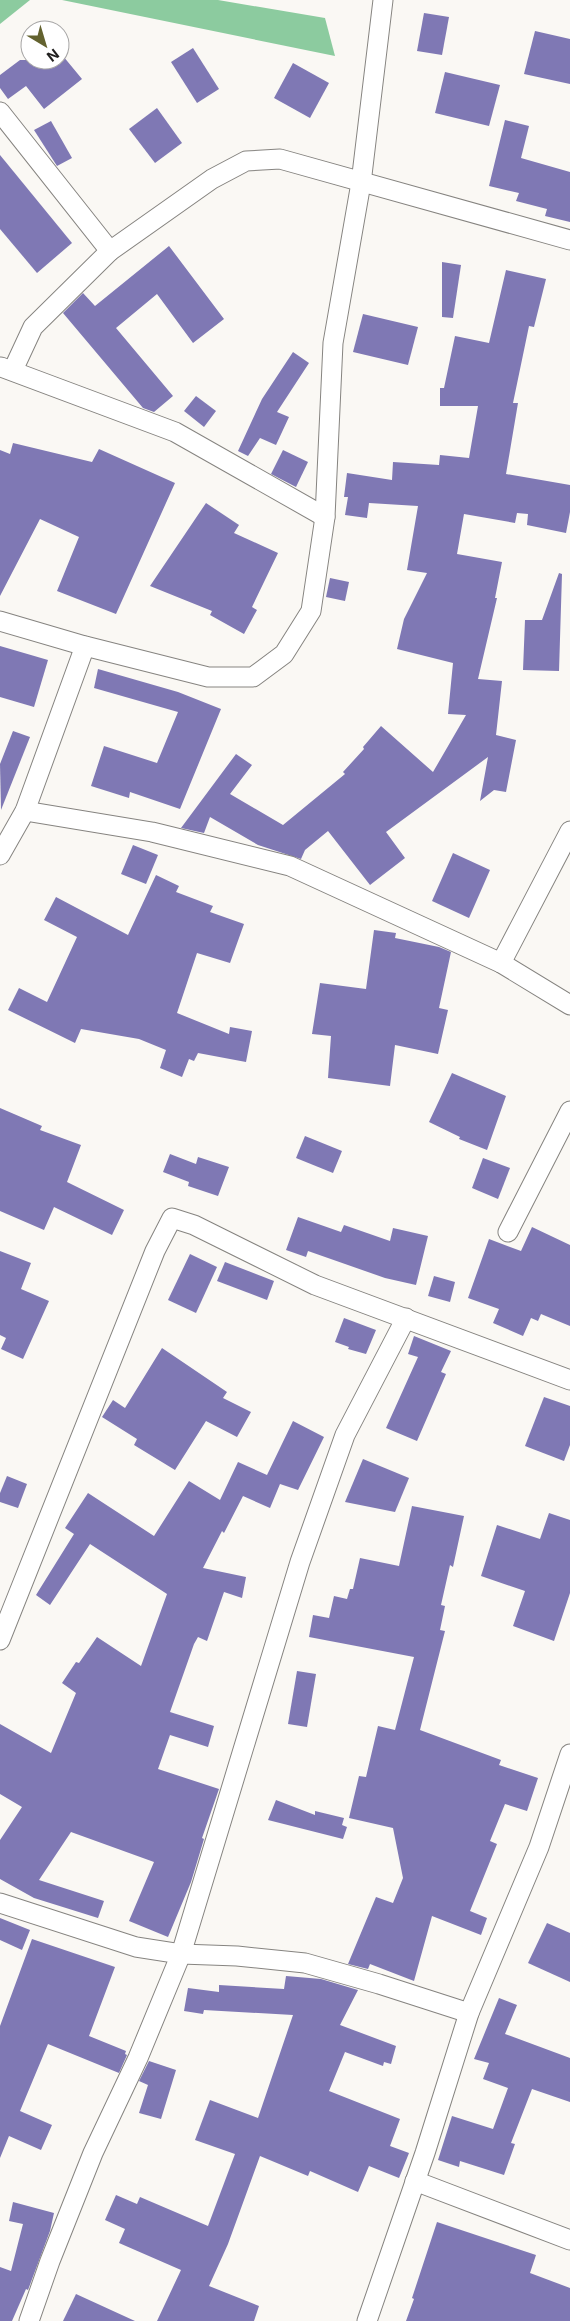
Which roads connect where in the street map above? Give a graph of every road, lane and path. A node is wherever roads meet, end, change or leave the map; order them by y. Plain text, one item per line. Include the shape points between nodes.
1 (383, 0) edge
2 (0, 112) edge
3 (361, 183) junction
4 (570, 240) edge
5 (110, 251) junction
6 (6, 368) edge
7 (326, 517) junction
8 (0, 621) edge
9 (85, 646) junction
10 (25, 810) junction
11 (570, 832) edge
12 (0, 855) edge
13 (501, 963) junction
14 (570, 1005) edge
15 (570, 1111) edge
16 (508, 1232) dead end
17 (406, 1318) junction
18 (570, 1380) edge
19 (0, 1640) edge
20 (570, 1754) edge
21 (0, 1903) edge
22 (181, 1954) junction
23 (469, 2013) junction
24 (415, 2181) junction
25 (570, 2240) edge
26 (29, 2321) edge
27 (367, 2321) edge

1 - 3 street
2 - 5 street
3 - 4 street
3 - 5 street via 280,159 246,161 212,179
3 - 7 street via 333,343
5 - 6 street via 33,327
6 - 7 street via 175,432
7 - 9 street via 311,611 284,654 253,677 208,677
8 - 9 street
9 - 10 street
10 - 12 street
10 - 13 street via 152,832 290,866
11 - 13 street
13 - 14 street
15 - 16 street
17 - 18 street
17 - 19 street via 316,1285 194,1225 172,1218 155,1251
17 - 22 street via 345,1435 300,1562
20 - 23 street via 539,1846
21 - 22 street via 136,1947
22 - 23 street via 237,1956 305,1964
22 - 26 street via 138,2058 93,2153
23 - 24 street
24 - 25 street
24 - 27 street

